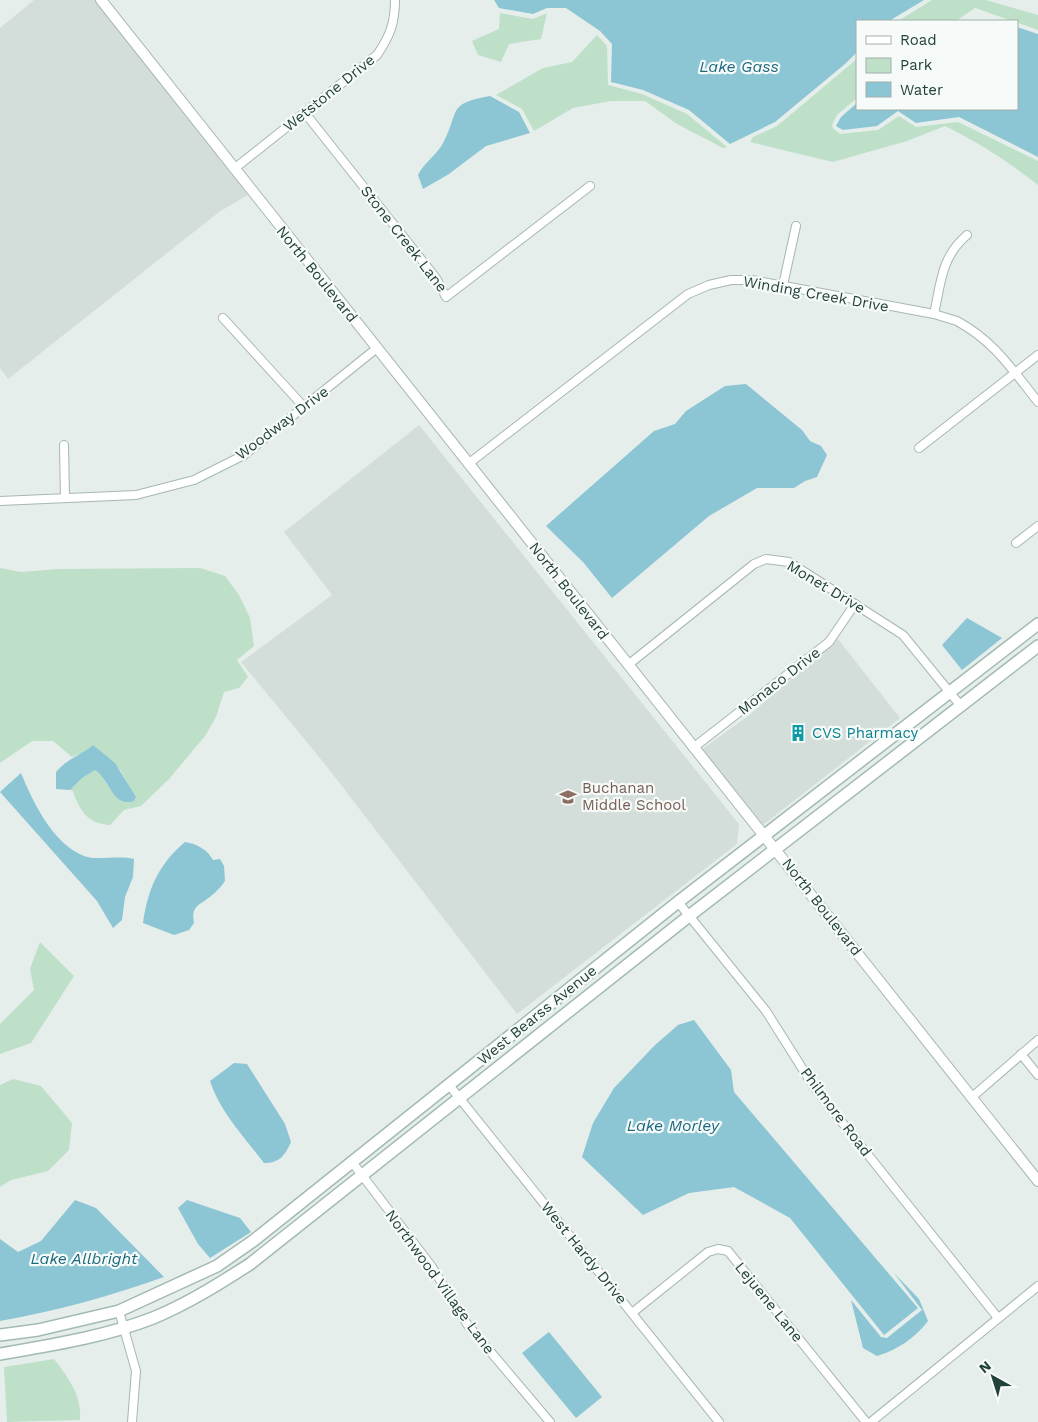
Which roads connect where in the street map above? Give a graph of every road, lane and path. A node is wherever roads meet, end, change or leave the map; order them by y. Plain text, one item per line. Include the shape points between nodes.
1 (100, 0) edge
2 (395, 0) edge
3 (305, 113) junction
4 (234, 169) junction
5 (590, 186) dead end
6 (796, 226) dead end
7 (966, 235) dead end
8 (783, 285) junction
9 (934, 314) junction
10 (223, 318) dead end
11 (377, 348) junction
12 (1038, 355) edge
13 (1016, 373) junction
14 (1038, 402) edge
15 (304, 407) junction
16 (64, 445) dead end
17 (919, 448) dead end
18 (468, 464) junction
19 (65, 498) junction
20 (0, 501) edge
21 (1038, 526) edge
22 (1016, 543) dead end
23 (855, 604) junction
24 (1038, 624) edge
25 (1038, 646) edge
26 (628, 665) junction
27 (948, 692) junction
28 (960, 706) junction
29 (694, 748) junction
30 (765, 835) junction
31 (776, 849) junction
32 (678, 902) junction
33 (689, 916) junction
34 (551, 1004) junction
35 (562, 1017) junction
36 (1038, 1040) edge
37 (1021, 1054) junction
38 (1038, 1074) edge
39 (449, 1086) junction
40 (460, 1098) junction
41 (972, 1098) junction
42 (352, 1162) junction
43 (363, 1176) junction
44 (1038, 1181) edge
45 (276, 1223) junction
46 (287, 1237) junction
47 (1038, 1286) edge
48 (119, 1311) junction
49 (632, 1313) junction
50 (998, 1318) junction
51 (123, 1328) junction
52 (0, 1335) edge
53 (0, 1354) edge
54 (132, 1422) edge
55 (550, 1422) edge
56 (719, 1422) edge
57 (866, 1422) edge
58 (871, 1422) edge

1 - 4 street, North Boulevard
2 - 3 street, Wetstone Drive via 396,19 389,38 377,55
3 - 4 street, Wetstone Drive
3 - 5 street, Stone Creek Lane via 436,278 446,296
4 - 11 street, North Boulevard
6 - 8 street
7 - 9 street via 946,258
8 - 9 street, Winding Creek Drive
8 - 18 street, Winding Creek Drive via 731,280 688,294
9 - 13 street, Winding Creek Drive via 979,333
10 - 15 street
11 - 15 street, Woodway Drive
11 - 18 street, North Boulevard
12 - 13 street
13 - 14 street, Winding Creek Drive
13 - 17 street
15 - 19 street, Woodway Drive via 244,455 194,480 136,495
16 - 19 street
18 - 26 street, North Boulevard
19 - 20 street, Woodway Drive
21 - 22 street
23 - 26 street, Monet Drive via 789,562 766,559 754,564
23 - 27 street, Monet Drive via 903,635
23 - 29 street, Monaco Drive via 829,642
24 - 27 main road, West Bearss Avenue
25 - 28 main road, West Bearss Avenue
26 - 29 street, North Boulevard
27 - 28 street, Monet Drive
27 - 30 main road, West Bearss Avenue
28 - 31 main road, West Bearss Avenue
29 - 30 street, North Boulevard
30 - 31 street, North Boulevard
30 - 32 main road, West Bearss Avenue
31 - 33 main road, West Bearss Avenue
31 - 41 street, North Boulevard
32 - 33 street, Philmore Road
32 - 34 main road, West Bearss Avenue
33 - 35 main road, West Bearss Avenue
33 - 50 street, Philmore Road via 766,1011 814,1087
34 - 35 street
34 - 39 main road, West Bearss Avenue
35 - 40 main road, West Bearss Avenue
36 - 37 street
37 - 38 street
37 - 41 street
39 - 40 street, West Hardy Drive
39 - 42 main road, West Bearss Avenue
40 - 43 main road, West Bearss Avenue
40 - 49 street, West Hardy Drive
41 - 44 street, North Boulevard
42 - 43 street, Northwood Village Lane
42 - 45 main road, West Bearss Avenue
43 - 46 main road, West Bearss Avenue
43 - 55 street, Northwood Village Lane via 432,1267 467,1324
45 - 46 street
45 - 48 main road, West Bearss Avenue via 217,1266
46 - 51 main road, West Bearss Avenue via 221,1283 154,1317
47 - 50 street
48 - 51 street
48 - 52 main road, West Bearss Avenue via 38,1330
49 - 56 street, West Hardy Drive
49 - 57 street, Lejuene Lane via 708,1252 728,1251
50 - 58 street
51 - 53 main road, West Bearss Avenue
51 - 54 street via 136,1371

